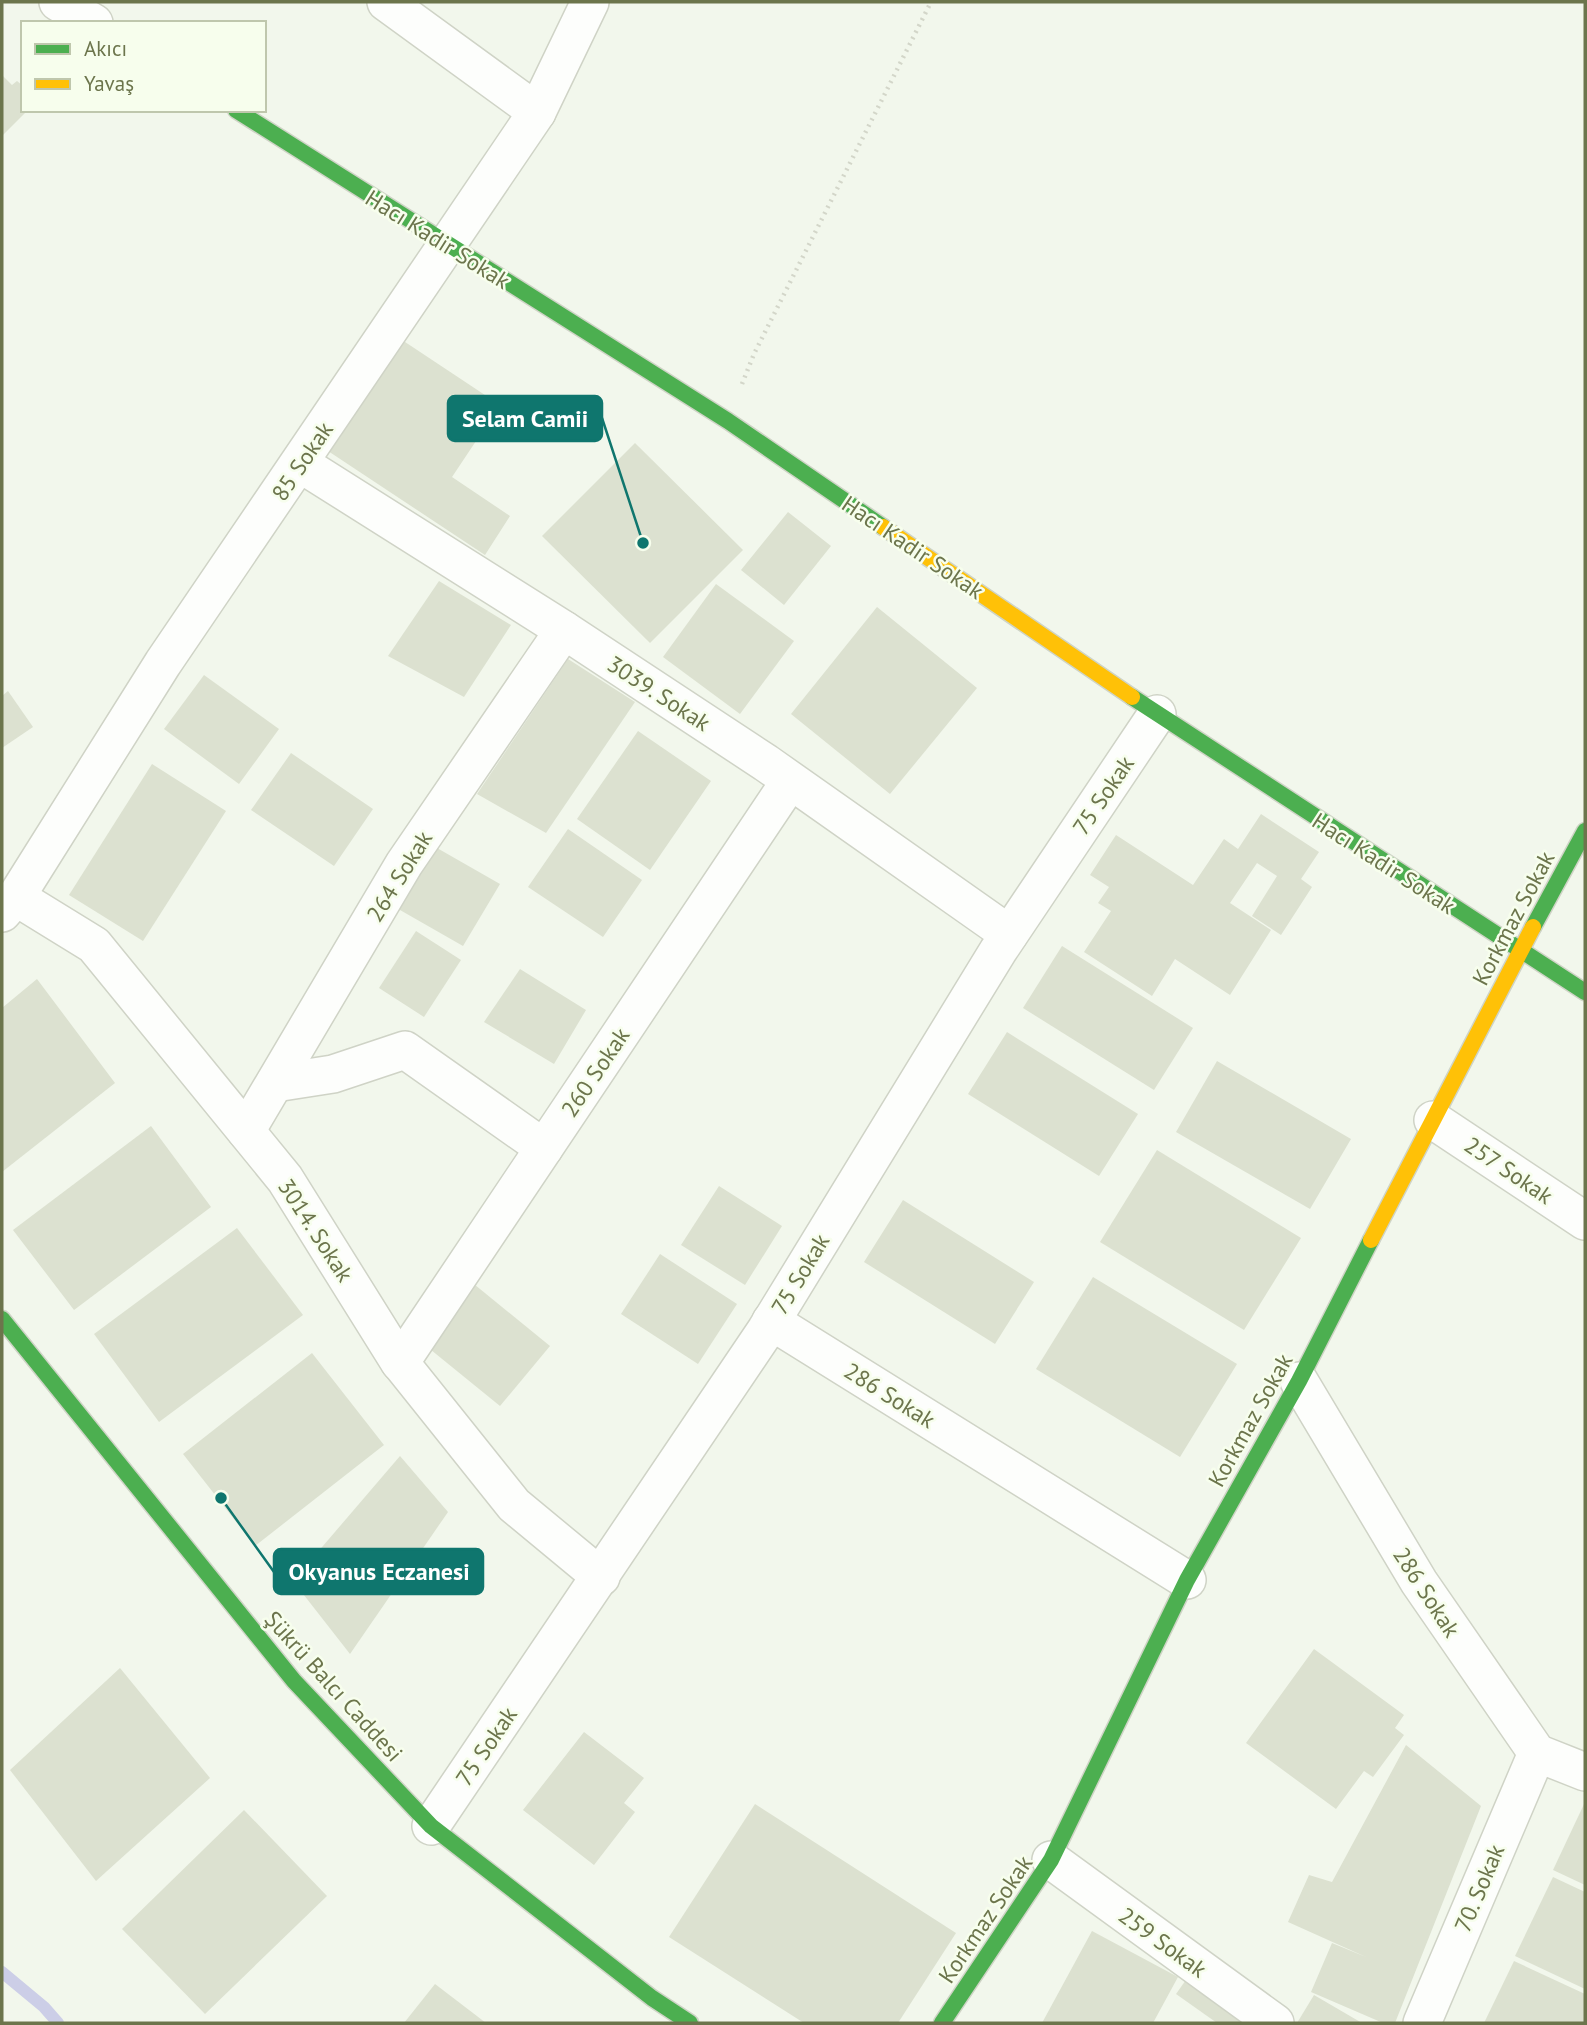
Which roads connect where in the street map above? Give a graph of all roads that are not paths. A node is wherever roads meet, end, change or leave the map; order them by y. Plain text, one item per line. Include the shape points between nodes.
1 (58, 2) edge
2 (386, 2) edge
3 (590, 2) edge
4 (91, 21) edge
5 (537, 111) junction
6 (239, 112) edge
7 (445, 244) junction
8 (301, 464) junction
9 (564, 630) junction
10 (1157, 714) junction
11 (790, 781) junction
12 (1585, 831) edge
13 (9, 905) edge
14 (1009, 934) junction
15 (1519, 952) junction
16 (1585, 992) edge
17 (275, 1083) junction
18 (1433, 1120) junction
19 (246, 1131) junction
20 (544, 1148) junction
21 (1585, 1221) edge
22 (2, 1319) edge
23 (771, 1321) junction
24 (400, 1363) junction
25 (1299, 1381) junction
26 (601, 1577) junction
27 (1187, 1580) junction
28 (1537, 1753) junction
29 (1585, 1772) edge
30 (431, 1826) junction
31 (1051, 1860) junction
32 (690, 2023) edge
33 (942, 2023) edge
34 (1275, 2023) edge
35 (1422, 2023) edge

1 - 4 street
2 - 5 street
3 - 5 street, 85 Sokak
5 - 7 street, 85 Sokak
6 - 7 street, Hacı Kadir Sokak
7 - 8 street, 85 Sokak
7 - 10 street, Hacı Kadir Sokak via 728,421
8 - 9 street, 3039. Sokak
8 - 13 street, 85 Sokak via 163,663
9 - 11 street, 3039. Sokak
9 - 17 street, 264 Sokak via 404,864
10 - 14 street, 75 Sokak
10 - 15 street, Hacı Kadir Sokak
11 - 14 street, 3039. Sokak
11 - 20 street, 260 Sokak
12 - 15 street, Korkmaz Sokak
13 - 19 street, 3014. Sokak via 94,945
14 - 23 street, 75 Sokak
15 - 16 street, Hacı Kadir Sokak
15 - 18 street, Korkmaz Sokak
17 - 19 street, 264 Sokak
17 - 20 street via 333,1074 405,1050
18 - 21 street, 257 Sokak
18 - 25 street, Korkmaz Sokak
19 - 24 street, 3014. Sokak via 285,1179
20 - 24 street, 260 Sokak
22 - 30 street, Şükrü Balcı Caddesi via 294,1681
23 - 26 street, 75 Sokak
23 - 27 street, 286 Sokak
24 - 26 street, 3014. Sokak via 513,1505
25 - 27 street, Korkmaz Sokak
25 - 28 street, 286 Sokak via 1419,1582
26 - 30 street, 75 Sokak
27 - 31 street, Korkmaz Sokak
28 - 29 street
28 - 35 street, 70. Sokak
30 - 32 street, Şükrü Balcı Caddesi
31 - 33 street, Korkmaz Sokak
31 - 34 street, 259 Sokak

